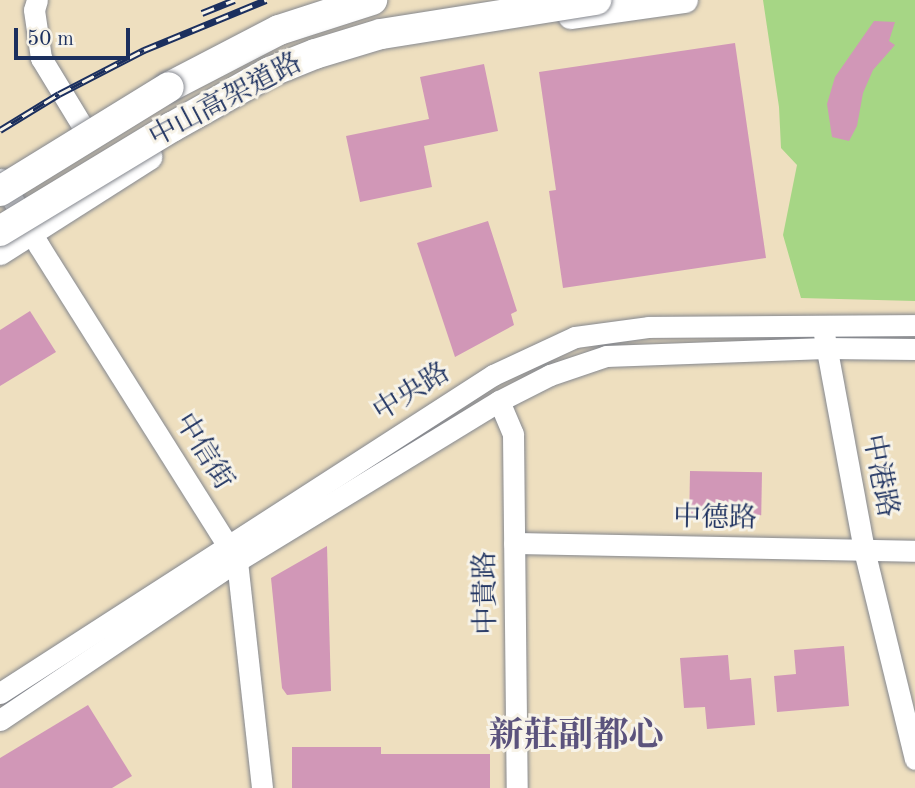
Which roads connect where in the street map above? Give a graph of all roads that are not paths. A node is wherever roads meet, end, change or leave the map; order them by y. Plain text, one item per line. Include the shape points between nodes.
1 (37, 0) edge
2 (337, 0) edge
3 (372, 0) edge
4 (479, 0) edge
5 (596, 0) edge
6 (685, 0) edge
7 (141, 98) junction
8 (86, 132) junction
9 (174, 141) junction
10 (2, 191) edge
11 (0, 231) edge
12 (32, 232) junction
13 (0, 252) edge
14 (822, 325) junction
15 (915, 326) edge
16 (826, 348) junction
17 (915, 349) edge
18 (499, 401) junction
19 (514, 543) junction
20 (864, 550) junction
21 (915, 551) edge
22 (232, 553) junction
23 (0, 693) edge
24 (0, 720) edge
25 (915, 759) edge
26 (262, 788) edge
27 (517, 788) edge

1 - 8 street via 34,10 41,58
2 - 7 main road via 257,29
3 - 10 highway, 中山高架道路, bridge via 279,30 225,56
4 - 10 highway via 392,13 290,44
5 - 11 highway, 中山高架道路, bridge via 382,34 315,54 270,72
6 - 9 main road via 363,50 265,87
7 - 8 main road
7 - 9 main road via 149,130 160,140
8 - 10 main road via 49,153
9 - 12 main road
10 - 12 street, 中信街
12 - 13 main road
12 - 22 street, 中信街
14 - 15 street, 中央路
14 - 16 street, 中港路
14 - 22 street, 中央路 via 649,327 575,337 493,375
16 - 17 street, 中央路
16 - 18 street, 中央路 via 606,356 550,375
16 - 20 street, 中港路
18 - 19 street, 中貴路 via 513,434
18 - 22 street, 中央路
19 - 20 street, 中德路
19 - 27 street, 中貴路
20 - 21 street, 中德路
20 - 25 street, 中港路
22 - 23 street, 中央路
22 - 24 street, 中央路
22 - 26 street, 中信街

